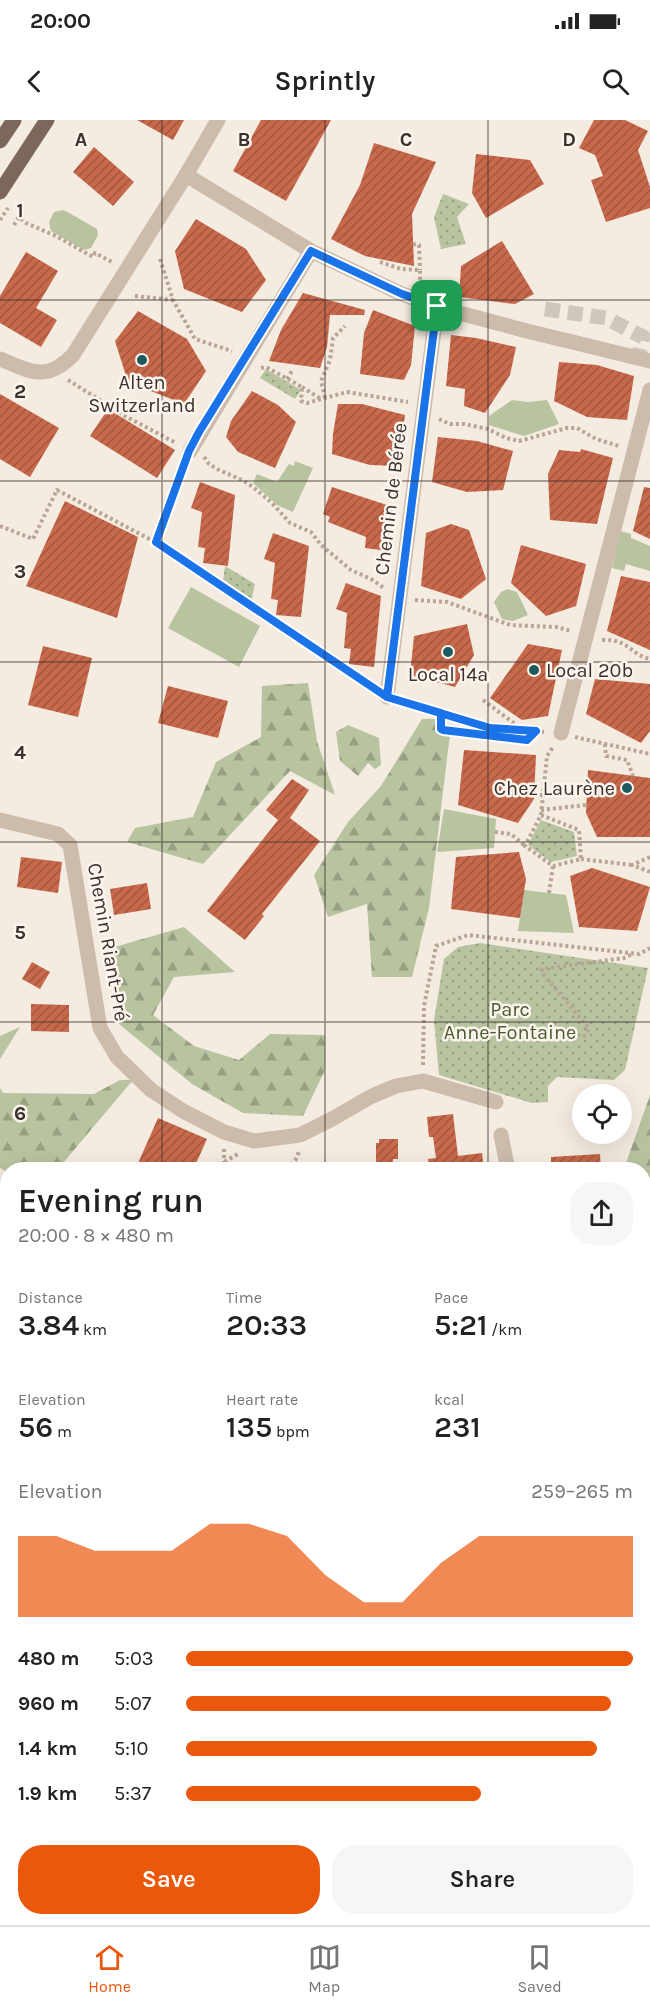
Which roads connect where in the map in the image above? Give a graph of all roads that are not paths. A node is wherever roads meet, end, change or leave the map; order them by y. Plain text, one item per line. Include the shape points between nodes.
1 (14, 120) edge
2 (46, 120) edge
3 (218, 120) edge
4 (0, 141) edge
5 (186, 175) junction
6 (0, 192) edge
7 (311, 251) junction
8 (437, 306) junction
9 (0, 359) edge
10 (650, 361) edge
11 (650, 390) edge
12 (192, 452) road end
13 (387, 697) road end
14 (561, 733) road end
15 (0, 820) edge
16 (496, 1102) dead end
17 (501, 1135) dead end
18 (506, 1162) edge

1 - 4 main road
2 - 6 main road
3 - 5 street
5 - 7 street
5 - 9 street via 73,355 60,368 48,373 32,372
7 - 8 street via 402,294
7 - 12 street
8 - 10 street
8 - 13 street, Chemin de Bérée
11 - 14 street
15 - 16 street, Chemin Riant-Pré via 58,834 70,845 100,1028 117,1057 151,1090 183,1111 224,1132 254,1141 300,1135 372,1096 423,1081
17 - 18 street

